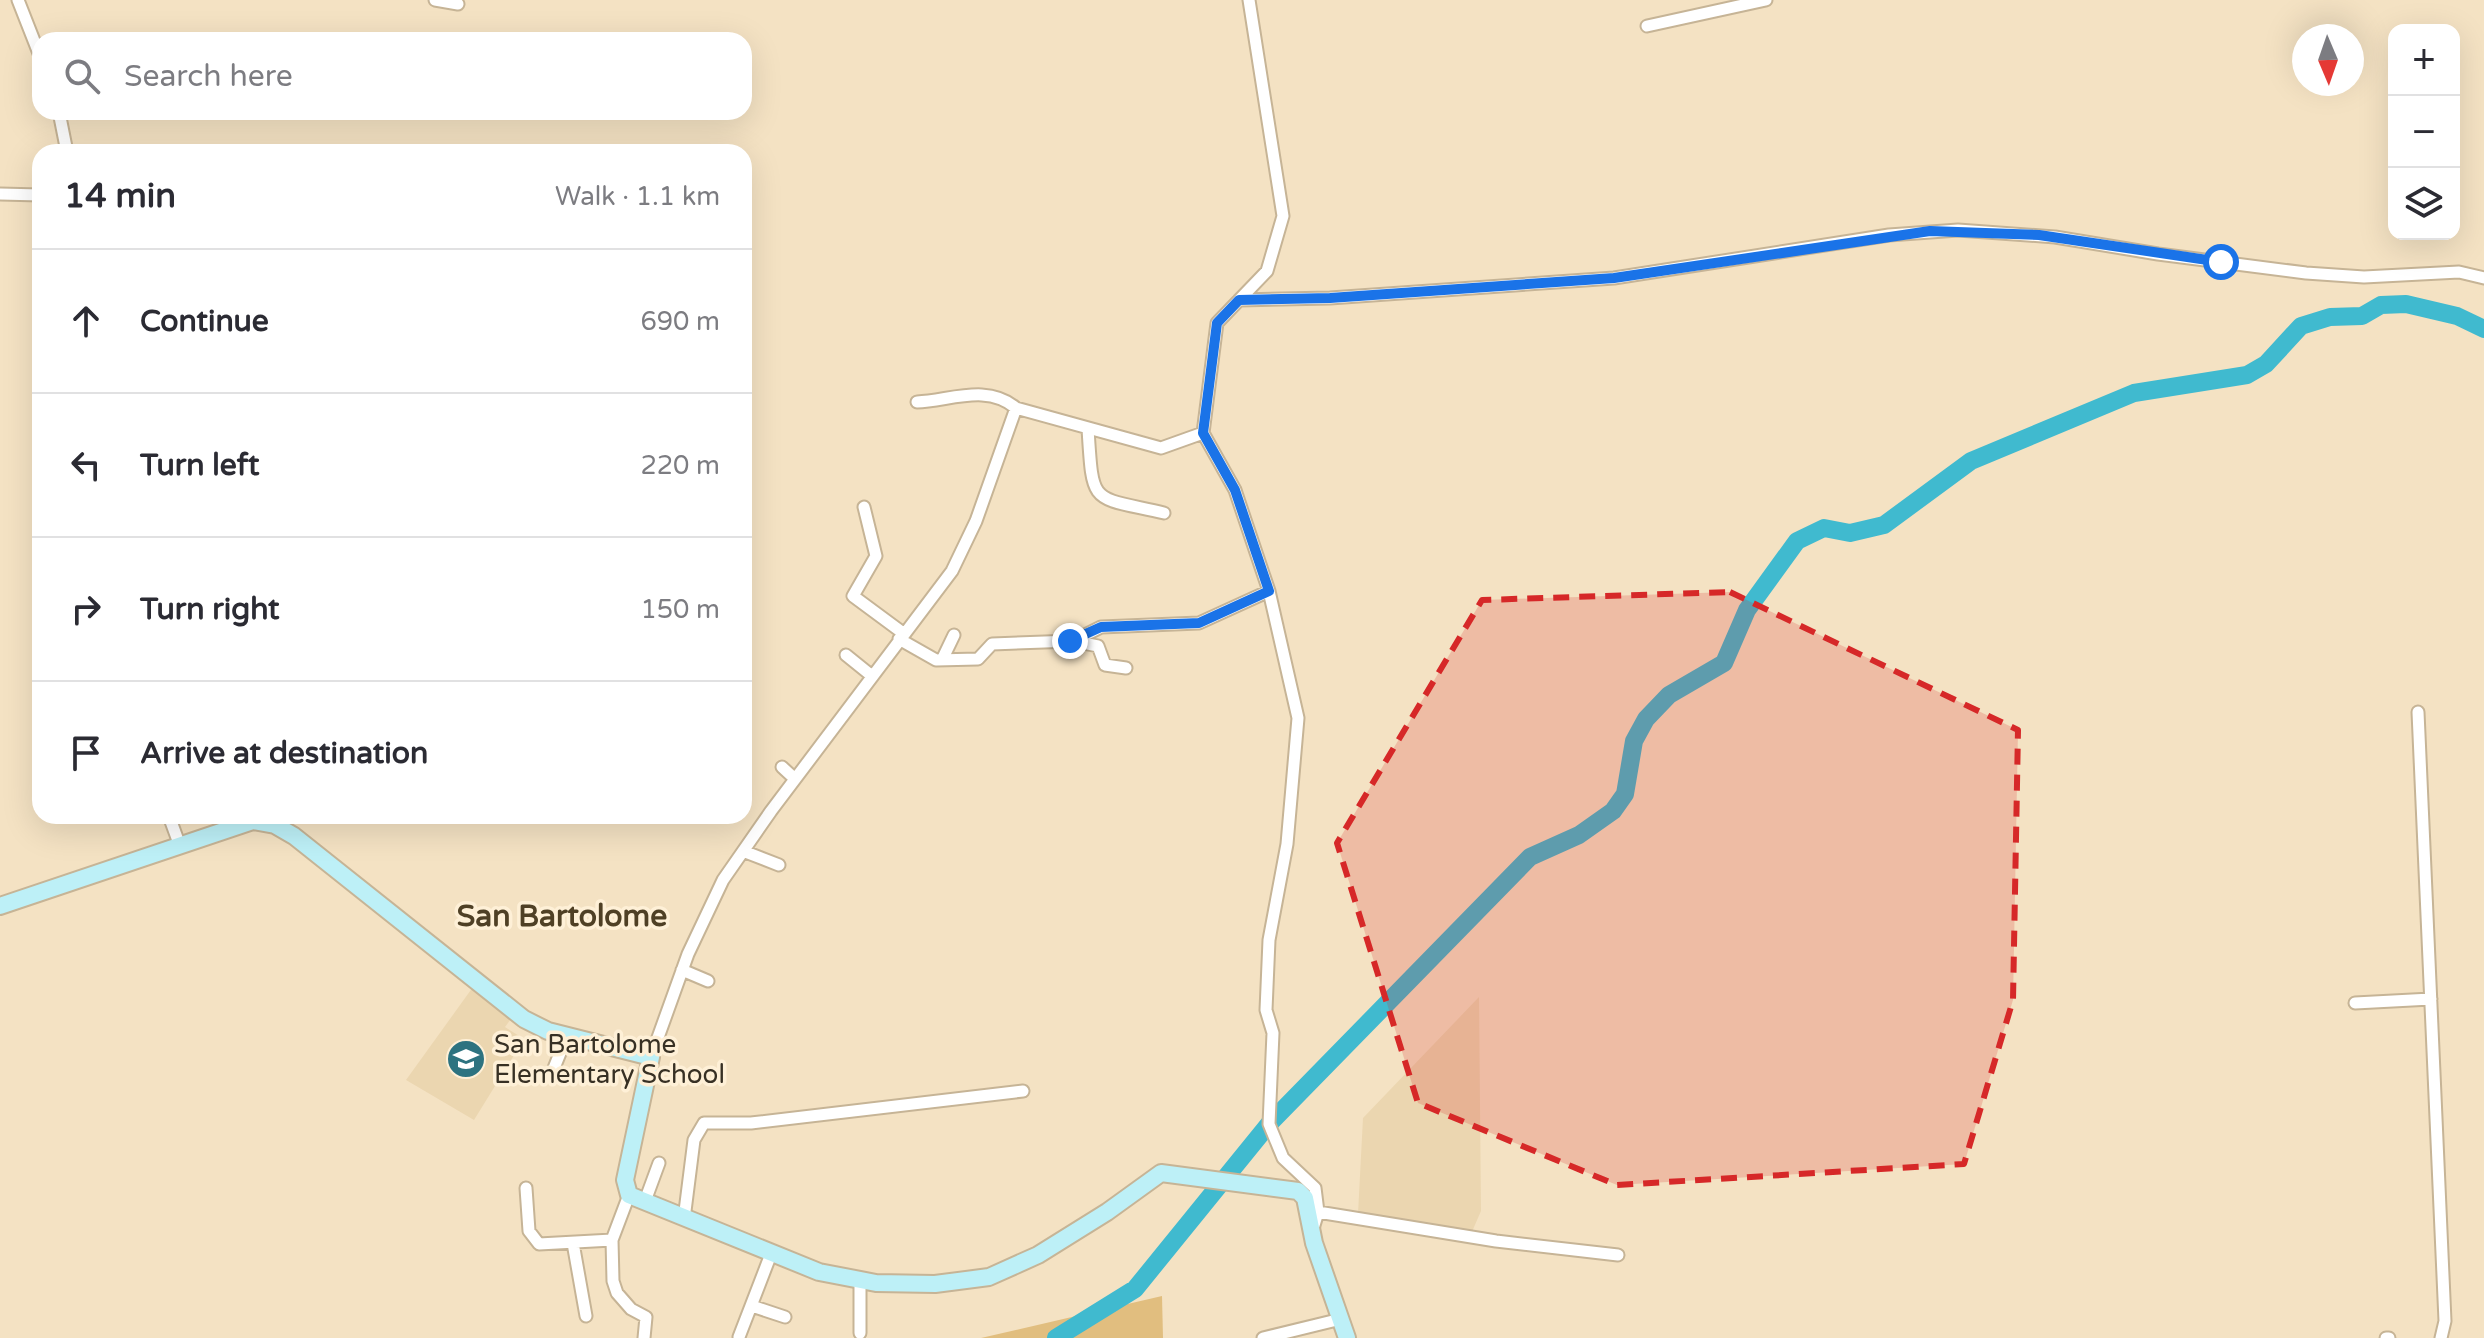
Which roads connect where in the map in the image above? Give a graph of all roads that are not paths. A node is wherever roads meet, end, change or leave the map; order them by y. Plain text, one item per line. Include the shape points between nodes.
1 (18, 0) edge
2 (435, 0) edge
3 (1249, 0) edge
4 (1766, 0) edge
5 (458, 4) dead end
6 (1647, 26) dead end
7 (32, 36) edge
8 (61, 120) edge
9 (65, 144) edge
10 (0, 194) edge
11 (32, 195) edge
12 (2484, 278) edge
13 (1239, 300) junction
14 (917, 402) dead end
15 (1016, 408) junction
16 (1088, 429) junction
17 (1203, 433) junction
18 (864, 507) dead end
19 (1164, 513) dead end
20 (1269, 591) junction
21 (954, 635) dead end
22 (901, 636) junction
23 (1073, 641) junction
24 (846, 655) dead end
25 (942, 660) junction
26 (1126, 668) dead end
27 (872, 676) junction
28 (2418, 712) dead end
29 (782, 767) dead end
30 (795, 779) junction
31 (172, 824) edge
32 (239, 824) edge
33 (268, 824) edge
34 (180, 846) junction
35 (743, 851) junction
36 (779, 865) dead end
37 (0, 906) edge
38 (682, 970) junction
39 (708, 981) dead end
40 (2431, 999) junction
41 (2355, 1003) dead end
42 (567, 1036) junction
43 (651, 1057) junction
44 (554, 1068) dead end
45 (1023, 1091) dead end
46 (659, 1163) dead end
47 (526, 1188) dead end
48 (637, 1198) junction
49 (1318, 1212) junction
50 (684, 1219) junction
51 (1312, 1232) junction
52 (612, 1240) junction
53 (573, 1243) junction
54 (771, 1254) junction
55 (1618, 1255) dead end
56 (860, 1281) junction
57 (752, 1306) junction
58 (586, 1316) dead end
59 (785, 1317) dead end
60 (1341, 1319) junction
61 (860, 1333) dead end
62 (739, 1337) edge
63 (644, 1338) edge
64 (1263, 1338) edge
65 (1347, 1338) edge
66 (2441, 1338) edge

1 - 7 street
2 - 5 street
3 - 13 street via 1283,216 1267,271
4 - 6 street
8 - 9 street
10 - 11 street
12 - 13 street via 2459,272 2315,274 2047,236 1958,230 1889,235 1614,278
13 - 17 street via 1217,323
14 - 15 street via 943,401 961,393 1003,399
15 - 16 street
15 - 22 street via 976,521 952,571
16 - 17 street via 1161,448
16 - 19 street via 1096,492 1109,501
17 - 20 street via 1235,490
18 - 22 street via 876,556 853,596
20 - 23 street via 1199,623 1101,627
20 - 49 street via 1298,718 1287,844 1269,940 1269,1124 1283,1158 1315,1188
21 - 25 street
22 - 25 street
22 - 27 street
23 - 25 street via 992,644 980,659
23 - 26 street via 1098,646 1105,665
24 - 27 street
27 - 30 street
28 - 40 street
29 - 30 street
30 - 35 street
31 - 34 street
32 - 34 street
33 - 42 street via 284,829 514,1012
34 - 37 street
35 - 36 street
35 - 38 street via 710,903
38 - 39 street
38 - 43 street
40 - 41 street
40 - 66 street via 2445,1321
42 - 43 street
42 - 44 street
43 - 48 street via 625,1180
45 - 50 street via 751,1123 704,1123 694,1140
46 - 48 street
47 - 53 street via 534,1242
48 - 50 street
48 - 52 street
49 - 51 street
49 - 55 street
50 - 54 street
51 - 56 street via 1305,1198 1298,1191 1165,1172 1075,1234 996,1274 950,1283
51 - 60 street
52 - 53 street
52 - 63 street via 613,1281 624,1302 646,1317
53 - 58 street
54 - 56 street
54 - 57 street
56 - 61 street
57 - 59 street
57 - 62 street
60 - 64 street
60 - 65 street

